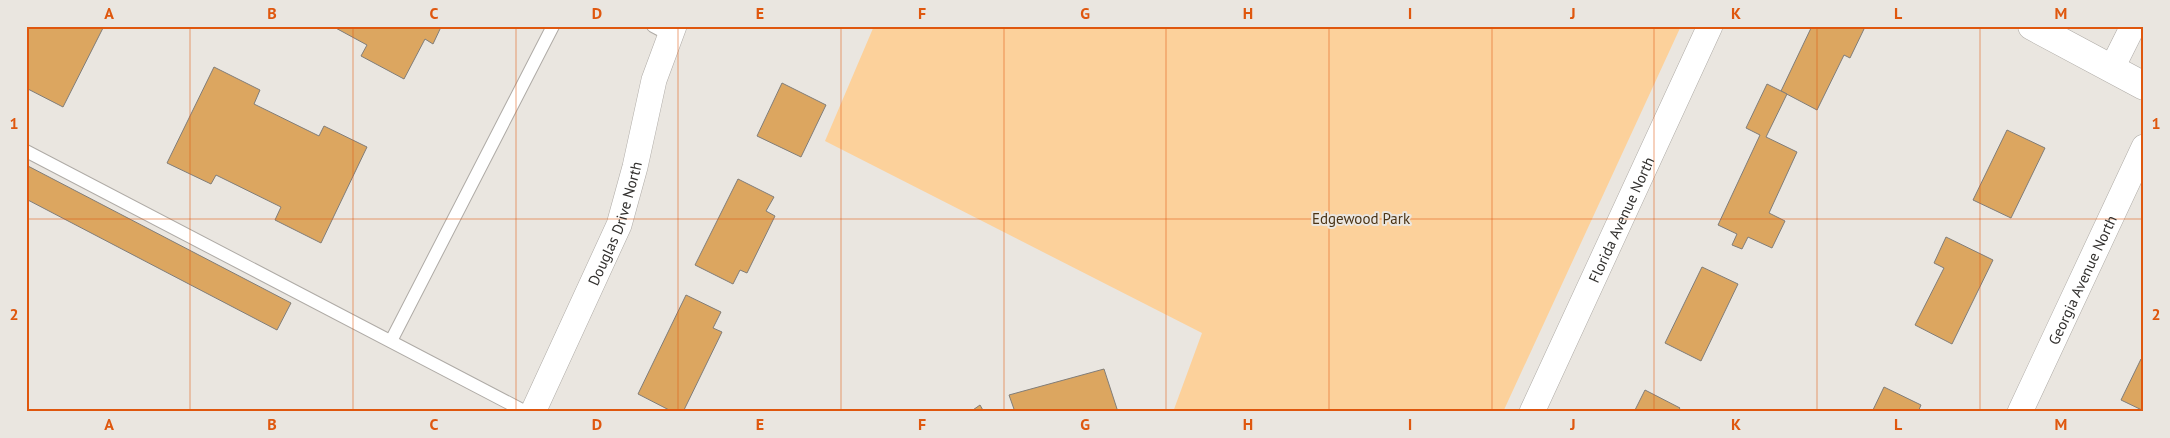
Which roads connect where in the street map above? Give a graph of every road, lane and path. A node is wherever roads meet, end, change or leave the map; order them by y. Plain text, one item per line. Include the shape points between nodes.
1 (553, 26) edge
2 (1710, 26) edge
3 (2032, 26) edge
4 (2134, 26) edge
5 (666, 29) edge
6 (2112, 68) junction
7 (2144, 86) edge
8 (2144, 147) edge
9 (26, 151) edge
10 (390, 341) junction
11 (526, 412) edge
12 (533, 412) edge
13 (1532, 412) edge
14 (2020, 412) edge

1 - 10 lane
2 - 13 street, Florida Avenue North
3 - 6 street
4 - 6 street
5 - 12 street, Douglas Drive North via 619,225
6 - 7 street
8 - 14 street, Georgia Avenue North
9 - 10 lane
10 - 11 lane

